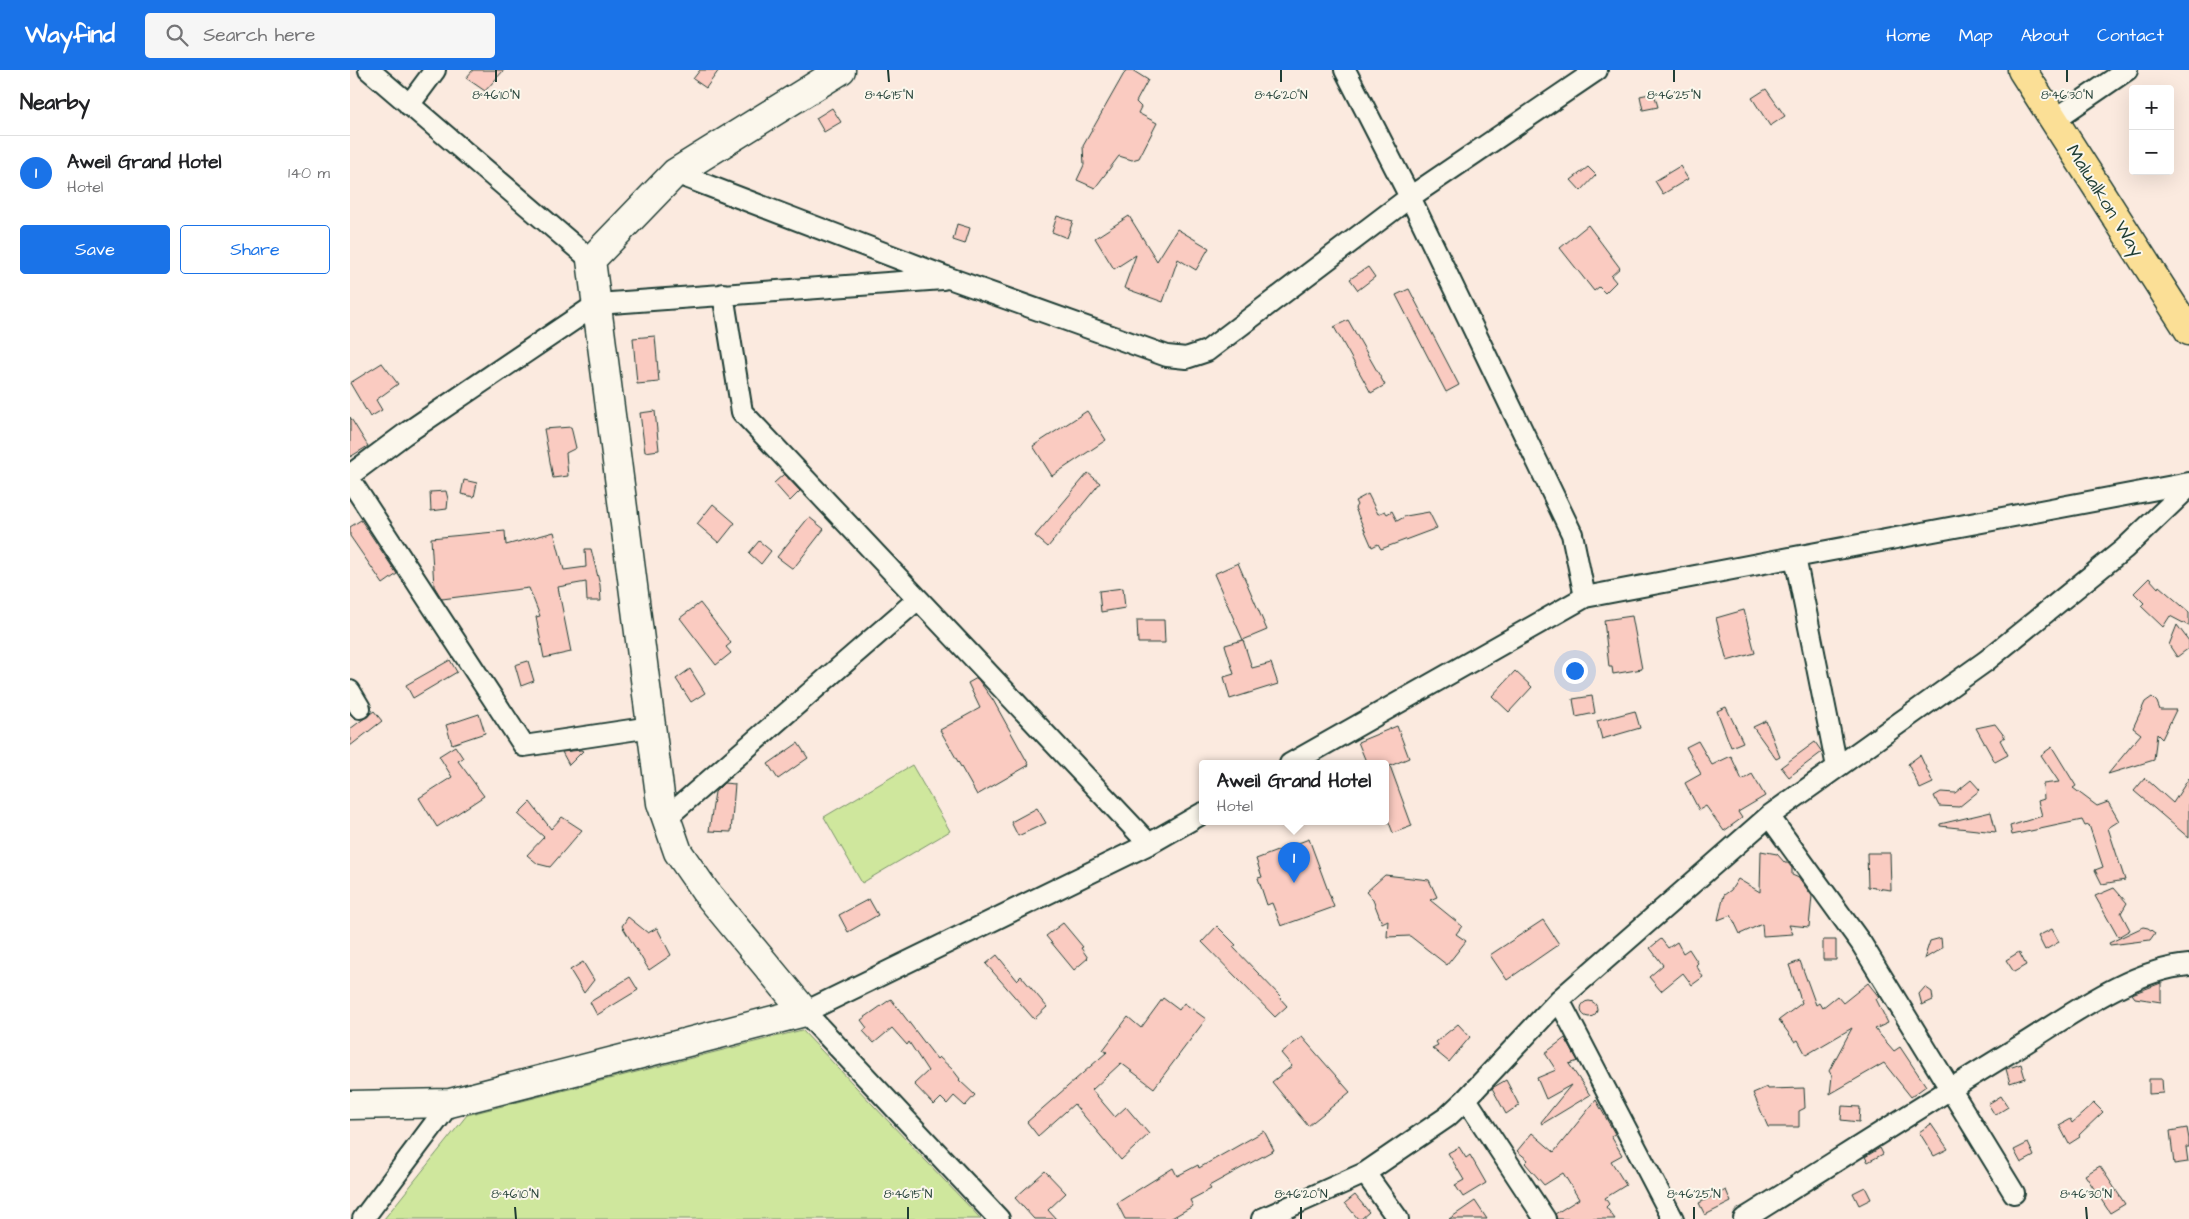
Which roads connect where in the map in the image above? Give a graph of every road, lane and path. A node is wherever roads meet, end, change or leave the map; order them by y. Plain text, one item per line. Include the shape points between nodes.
1 (370, 70) edge
2 (435, 70) edge
3 (841, 70) edge
4 (1345, 70) edge
5 (1597, 70) edge
6 (2022, 70) edge
7 (2128, 70) edge
8 (409, 105) junction
9 (2054, 120) junction
10 (676, 173) junction
11 (1410, 197) junction
12 (591, 260) junction
13 (949, 278) junction
14 (723, 294) junction
15 (597, 304) junction
16 (2189, 331) edge
17 (350, 475) edge
18 (350, 480) edge
19 (2189, 485) edge
20 (1795, 557) junction
21 (1585, 597) junction
22 (918, 599) junction
23 (651, 727) junction
24 (1297, 760) edge
25 (1838, 767) junction
26 (1199, 816) edge
27 (1769, 816) junction
28 (666, 818) junction
29 (1149, 844) junction
30 (2189, 965) edge
31 (1559, 1000) junction
32 (805, 1012) junction
33 (1949, 1090) junction
34 (1466, 1099) junction
35 (450, 1103) junction
36 (350, 1106) edge
37 (1365, 1173) junction
38 (2014, 1193) dead end
39 (363, 1219) edge
40 (999, 1219) edge
41 (1262, 1219) edge
42 (1398, 1219) edge
43 (1544, 1219) edge
44 (1673, 1219) edge
45 (1744, 1219) edge

1 - 8 street
2 - 8 street
3 - 10 street
4 - 11 street
5 - 11 street
6 - 9 main road, Malualkon Way
7 - 9 street
8 - 12 street
9 - 16 main road, Malualkon Way
10 - 12 street
10 - 13 street
11 - 13 street via 1207,351 1186,358 1167,356
11 - 21 street via 1572,534
12 - 15 street
13 - 14 street
14 - 15 street
14 - 22 street via 742,412
15 - 17 street
15 - 23 street
18 - 23 street via 524,746
19 - 20 street
19 - 25 street via 2124,549 1986,661
20 - 21 street
20 - 25 street
21 - 24 street
22 - 28 street
22 - 29 street
23 - 28 street
25 - 27 street
26 - 29 street
27 - 31 street
27 - 33 street via 1861,943
28 - 32 street via 678,852 705,891
29 - 32 street
30 - 33 street via 2171,966 2131,979
31 - 34 street
31 - 44 street
32 - 35 street
32 - 40 street
33 - 38 street
33 - 45 street
34 - 37 street via 1448,1117
34 - 43 street
35 - 36 street
35 - 39 street
37 - 41 street
37 - 42 street

